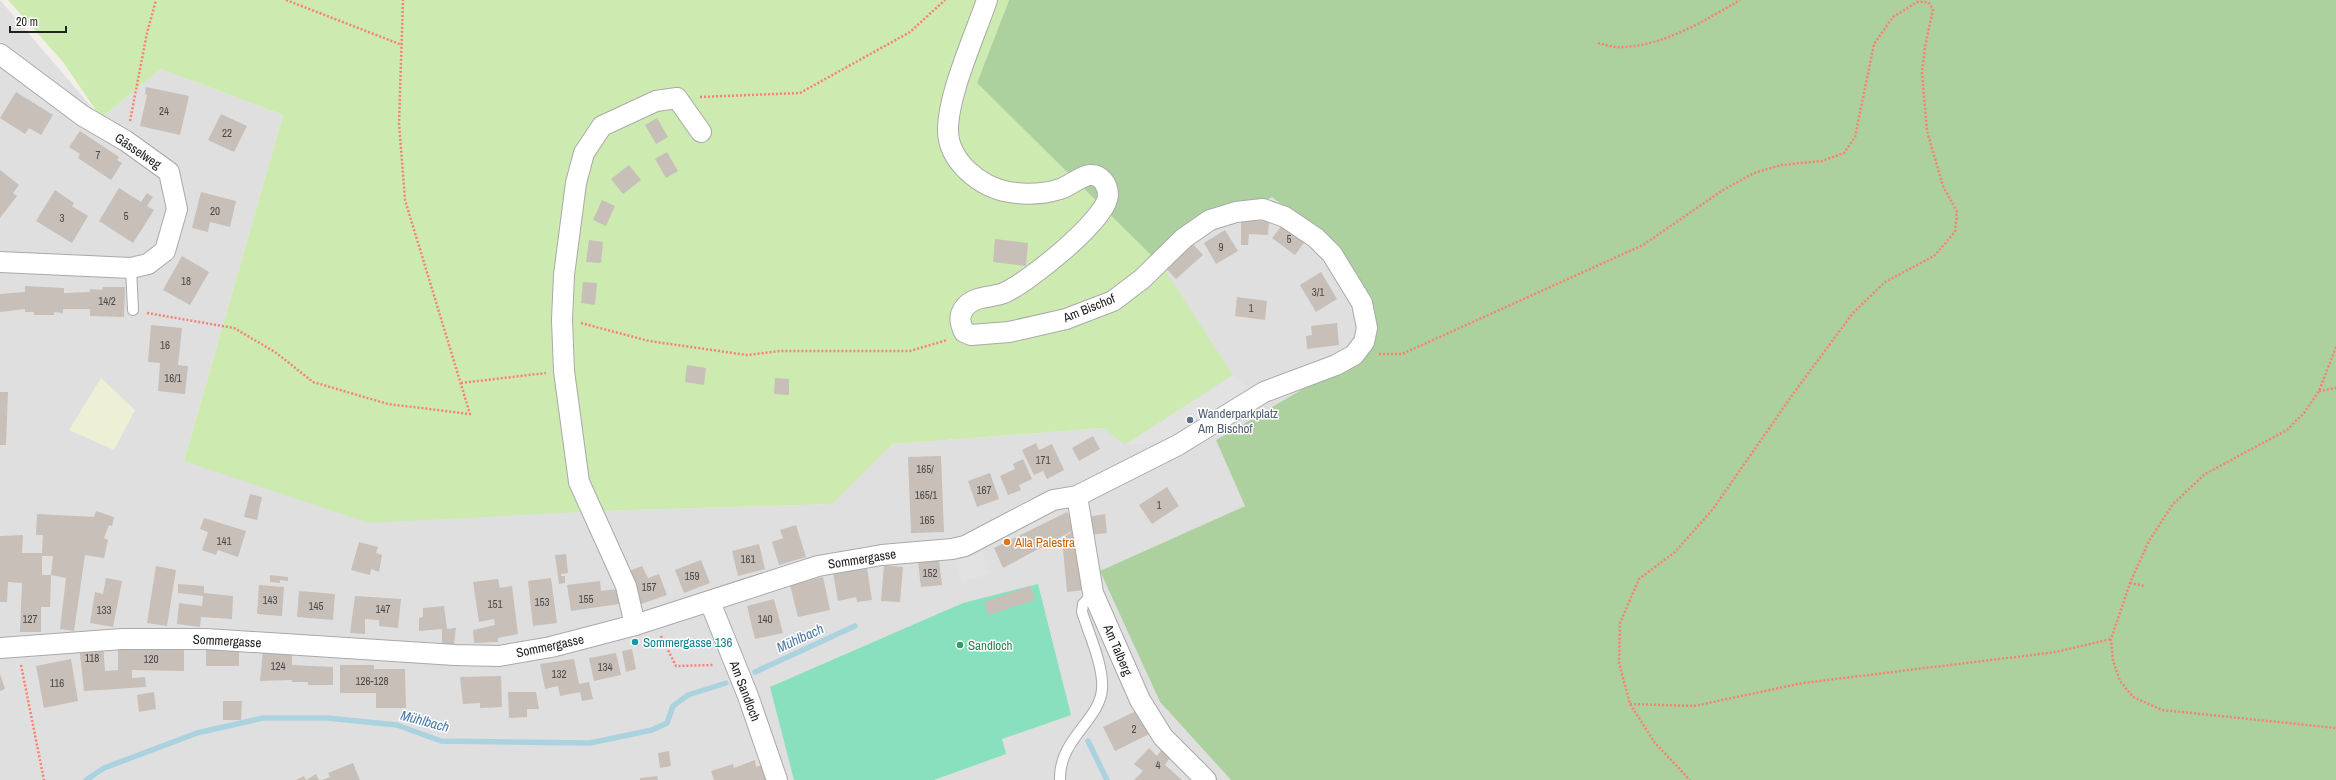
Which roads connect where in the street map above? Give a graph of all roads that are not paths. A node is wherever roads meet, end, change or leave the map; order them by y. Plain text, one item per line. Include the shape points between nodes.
1 (987, 0) edge
2 (0, 54) edge
3 (701, 132) dead end
4 (0, 262) edge
5 (131, 268) junction
6 (133, 310) road end
7 (1077, 496) junction
8 (1094, 593) junction
9 (710, 602) junction
10 (644, 622) junction
11 (9, 647) edge
12 (1060, 779) edge
13 (777, 780) edge
14 (1206, 780) edge

1 - 7 street, Am Bischof via 951,102 948,131 951,148 960,165 982,181 1008,192 1032,194 1060,189 1090,175 1100,177 1105,182 1108,195 1106,204 1074,242 1028,281 1003,293 977,299 966,306 960,314 960,324 964,332 971,335 1010,332 1066,319 1113,301 1142,279 1184,238 1210,220 1236,212 1263,209 1285,217 1316,238 1332,254 1362,303 1366,328 1364,342 1354,355 1336,365 1264,392 1178,445
2 - 5 street, Gässelweg via 83,116 126,141 170,172 177,209 165,251 148,264
3 - 10 street via 677,98 656,101 602,126 584,153 576,183 564,275 564,371 579,482
4 - 5 street, Gässelweg
5 - 6 lane
7 - 8 street, Am Talberg
7 - 9 street, Sommergasse via 1053,500 958,548 882,555 818,566
8 - 12 lane via 1083,604 1082,612 1102,677 1102,691 1099,703 1064,753 1060,765
8 - 14 street, Am Talberg via 1140,700 1163,737
9 - 10 street, Sommergasse
9 - 13 street, Am Sandloch
10 - 11 street, Sommergasse via 552,647 499,656 206,640 122,639

